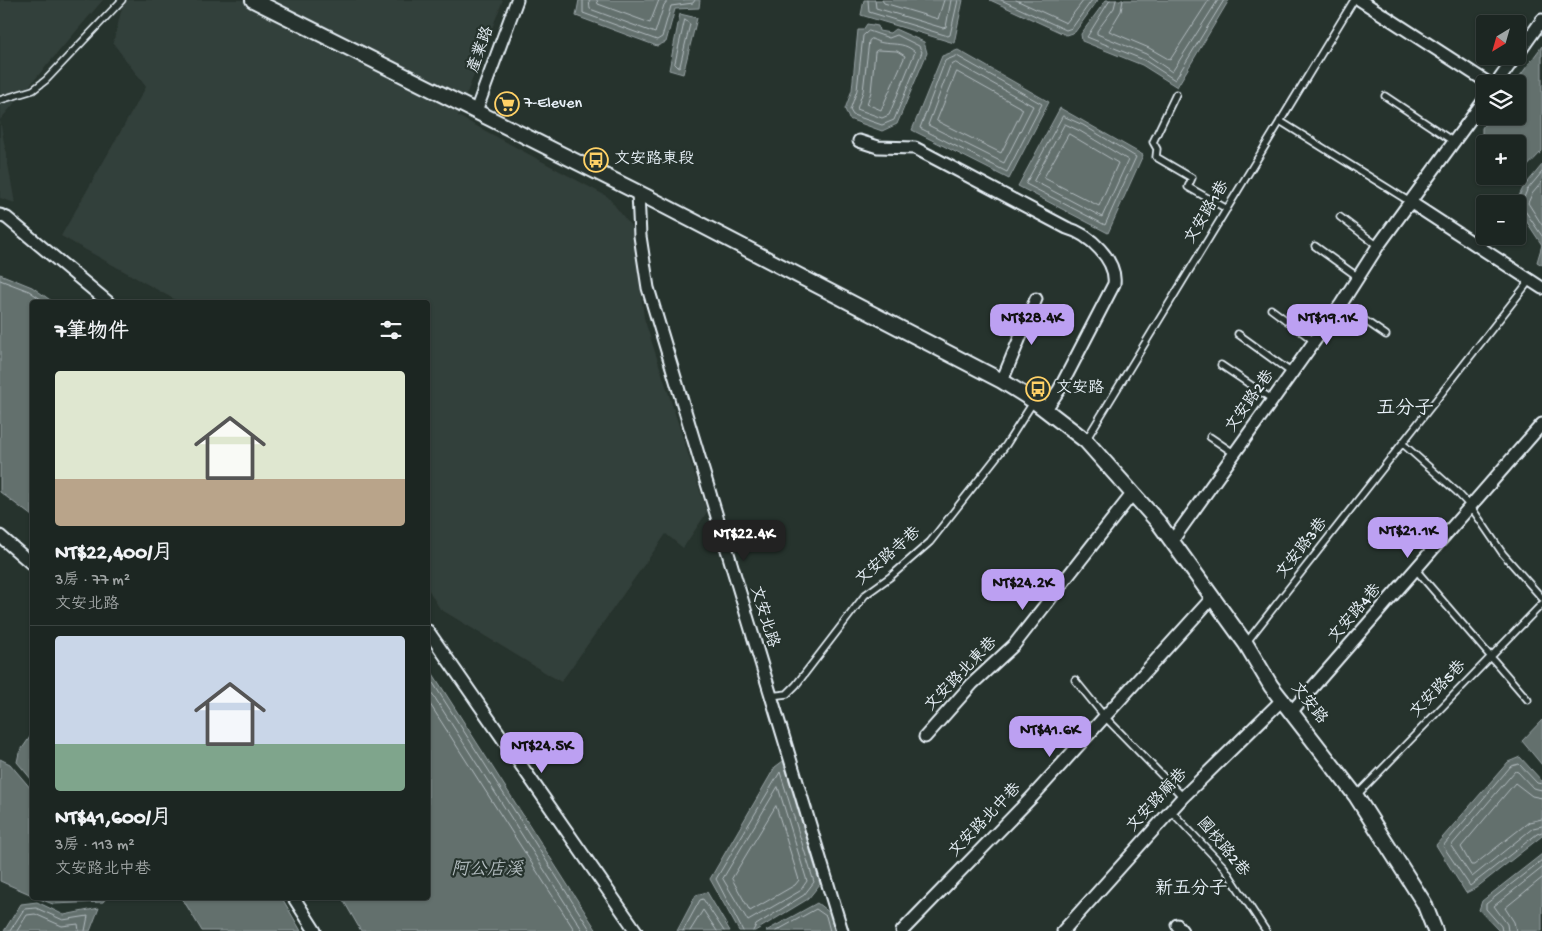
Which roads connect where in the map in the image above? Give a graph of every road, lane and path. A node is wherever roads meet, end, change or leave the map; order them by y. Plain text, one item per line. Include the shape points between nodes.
1 (122, 0) edge
2 (253, 0) edge
3 (517, 0) edge
4 (1354, 0) edge
5 (1360, 0) edge
6 (1542, 20) edge
7 (1526, 42) edge
8 (1476, 75) edge
9 (1176, 94) dead end
10 (1385, 96) dead end
11 (0, 100) edge
12 (476, 111) junction
13 (1476, 112) edge
14 (1280, 121) junction
15 (1457, 138) junction
16 (859, 141) dead end
17 (638, 193) junction
18 (1410, 202) junction
19 (1227, 209) junction
20 (0, 215) edge
21 (1340, 217) dead end
22 (1315, 246) dead end
23 (1378, 246) junction
24 (1358, 277) junction
25 (1530, 280) junction
26 (1542, 288) edge
27 (1036, 299) dead end
28 (106, 300) edge
29 (1341, 304) junction
30 (1271, 310) dead end
31 (1238, 334) dead end
32 (1386, 335) dead end
33 (1314, 341) junction
34 (1222, 365) dead end
35 (1292, 373) junction
36 (1002, 381) junction
37 (1273, 400) junction
38 (1040, 406) junction
39 (1542, 424) edge
40 (1210, 436) dead end
41 (1086, 441) junction
42 (1403, 444) junction
43 (1234, 454) junction
44 (1133, 493) junction
45 (1471, 507) junction
46 (0, 536) edge
47 (1172, 541) junction
48 (30, 562) edge
49 (1416, 570) junction
50 (1212, 598) junction
51 (1542, 598) edge
52 (1542, 604) edge
53 (430, 635) edge
54 (1246, 644) junction
55 (1491, 657) junction
56 (1075, 680) dead end
57 (770, 696) junction
58 (1282, 700) junction
59 (1528, 700) dead end
60 (1292, 711) junction
61 (1105, 717) junction
62 (925, 737) dead end
63 (1183, 796) junction
64 (1356, 796) junction
65 (1170, 810) junction
66 (295, 900) edge
67 (315, 931) edge
68 (636, 931) edge
69 (842, 931) edge
70 (902, 931) edge
71 (1063, 931) edge
72 (1266, 931) edge
73 (1435, 931) edge

1 - 11 lane via 46,80 33,90
2 - 12 street
3 - 12 street, 產業路
4 - 14 lane, 文安路1巷
5 - 8 street
6 - 7 street
9 - 19 lane via 1153,142 1157,149 1156,157 1192,178 1188,187
10 - 15 lane
12 - 17 street, 文安路
13 - 15 street, 文安路2巷
14 - 18 lane
14 - 19 lane, 文安路1巷
15 - 18 street, 文安路2巷
16 - 38 street via 878,147 915,148 1078,231 1111,265 1116,274 1114,284 1059,390
17 - 36 street, 文安路
17 - 57 street, 文安北路 via 640,236 648,288
18 - 23 street, 文安路2巷
18 - 25 street
19 - 41 lane, 文安路1巷
20 - 28 street
21 - 23 lane
22 - 24 lane
23 - 24 street, 文安路2巷
24 - 29 street, 文安路2巷
25 - 26 street
25 - 42 lane, 文安路3巷
27 - 36 street
29 - 32 lane
29 - 33 street, 文安路2巷
30 - 33 lane
31 - 35 lane
33 - 35 street, 文安路2巷
34 - 37 lane
35 - 37 street, 文安路2巷
36 - 38 street, 文安路
37 - 43 street, 文安路2巷
38 - 41 street, 文安路
38 - 57 lane, 文安路寺巷 via 930,542 865,594 796,686 788,694
39 - 45 street, 文安路4巷
40 - 43 lane
41 - 44 street, 文安路
42 - 45 lane
42 - 54 lane, 文安路3巷
43 - 47 street, 文安路2巷
44 - 47 street, 文安路
44 - 62 street, 文安路北東巷 via 1014,645 972,684
45 - 49 street, 文安路4巷
45 - 51 lane via 1503,554
46 - 48 street
47 - 50 street, 文安路
49 - 55 lane
49 - 60 street, 文安路4巷
50 - 54 street, 文安路
50 - 61 street, 文安路北中巷
52 - 55 lane, 文安路5巷
53 - 68 street
54 - 58 street, 文安路
55 - 59 lane
55 - 64 lane, 文安路5巷
56 - 61 lane
57 - 69 street, 文安北路
58 - 60 street, 文安路
58 - 63 street, 文安路廟巷
60 - 64 street, 文安路
61 - 63 lane
61 - 70 street, 文安路北中巷
63 - 65 street, 文安路廟巷
64 - 73 street, 文安路 via 1424,903
65 - 71 street, 文安路廟巷
65 - 72 lane, 國校路2巷 via 1224,868
66 - 67 street

